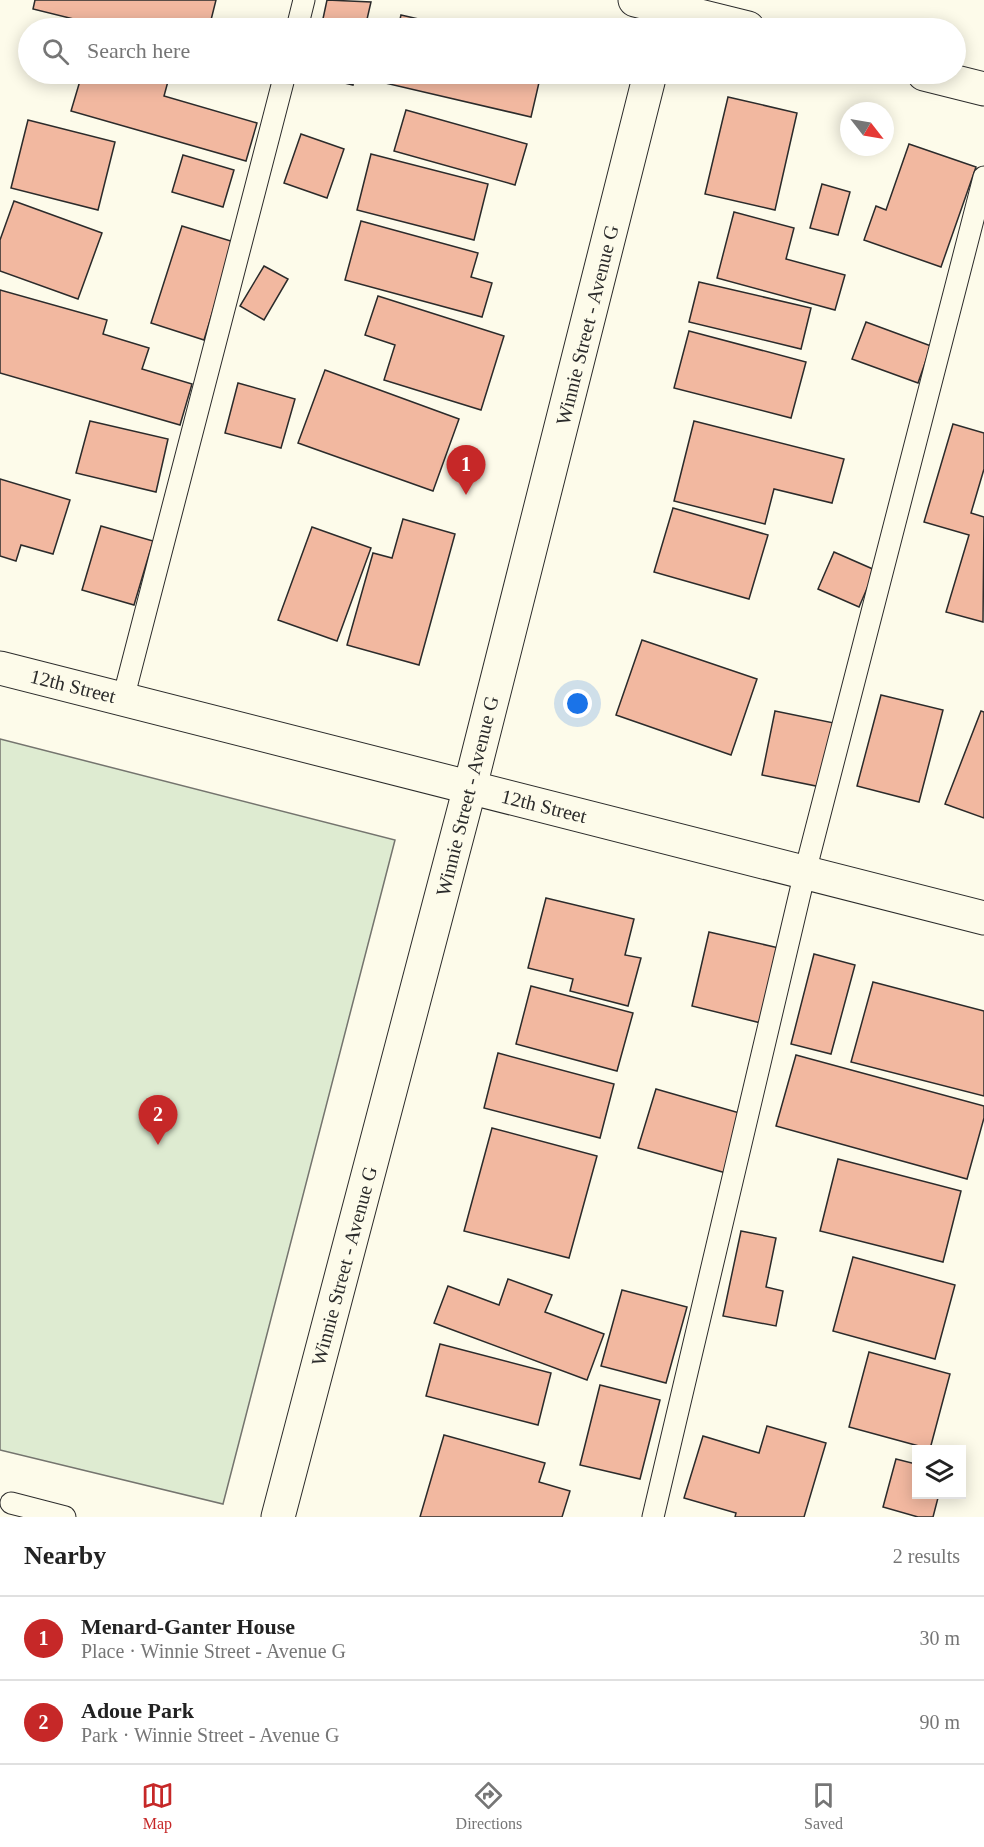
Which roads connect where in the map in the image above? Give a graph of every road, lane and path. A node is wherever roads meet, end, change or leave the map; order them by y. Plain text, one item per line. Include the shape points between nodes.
1 (304, 0) edge
2 (635, 0) edge
3 (666, 12) edge
4 (300, 18) edge
5 (697, 18) edge
6 (282, 84) edge
7 (647, 84) edge
8 (964, 84) edge
9 (984, 89) edge
10 (984, 177) edge
11 (0, 668) edge
12 (123, 699) junction
13 (470, 787) junction
14 (805, 872) junction
15 (984, 918) edge
16 (11, 1503) dead end
17 (64, 1517) edge
18 (278, 1517) edge
19 (653, 1517) edge

1 - 4 lane
2 - 3 street
3 - 5 street
6 - 12 lane
7 - 13 street, Winnie Street - Avenue G
8 - 9 street
10 - 14 lane
11 - 12 street, 12th Street
12 - 13 street, 12th Street
13 - 14 street, 12th Street
13 - 18 street, Winnie Street - Avenue G
14 - 15 street, 12th Street
14 - 19 lane
16 - 17 lane

